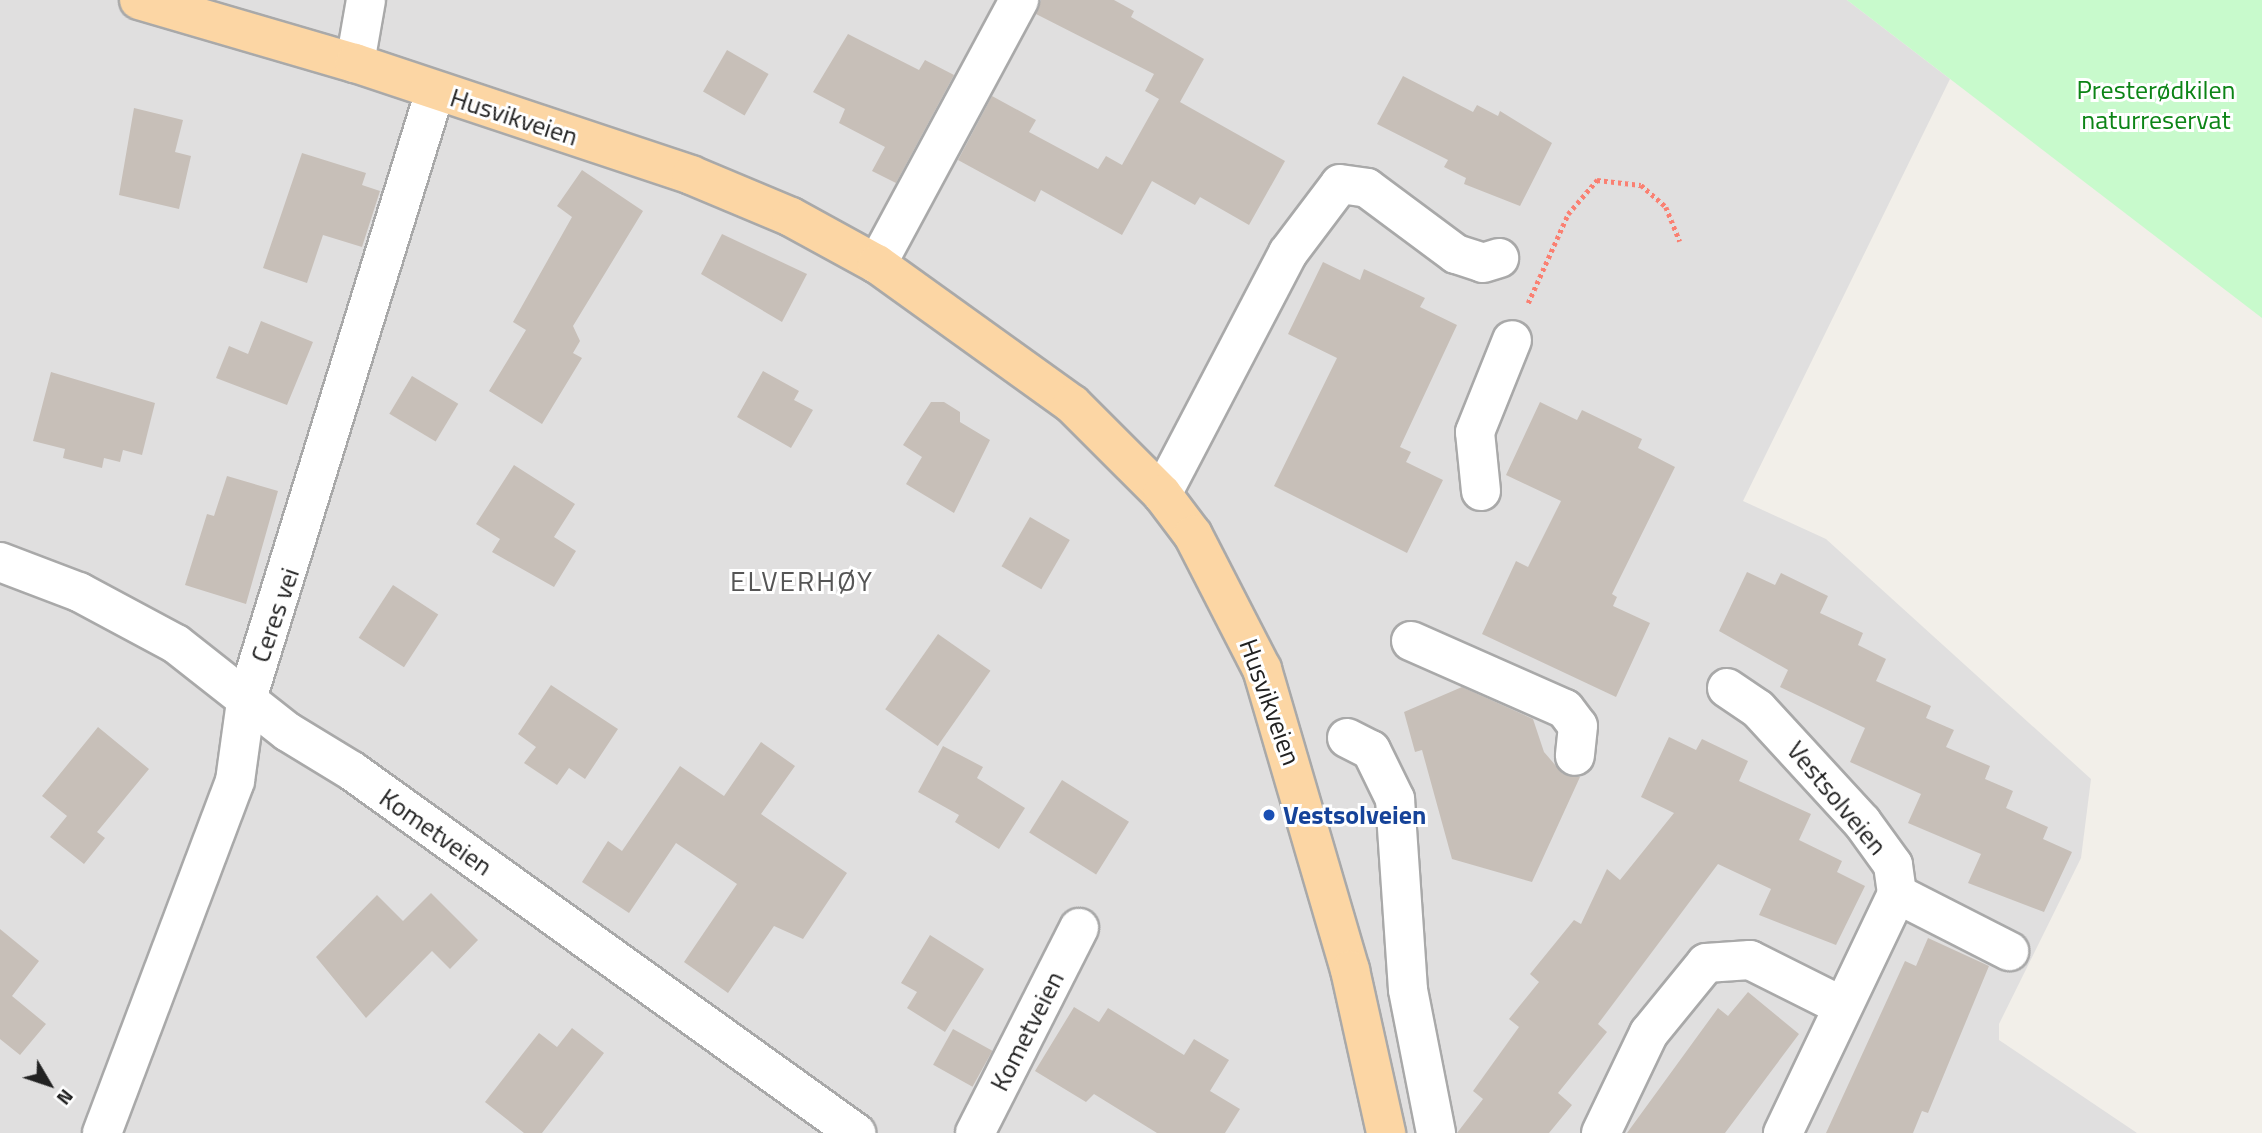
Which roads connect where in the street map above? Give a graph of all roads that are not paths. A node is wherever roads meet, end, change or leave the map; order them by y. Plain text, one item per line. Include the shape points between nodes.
1 (139, 0) edge
2 (366, 0) edge
3 (1019, 0) edge
4 (355, 63) junction
5 (435, 91) junction
6 (1499, 258) dead end
7 (877, 264) junction
8 (1513, 340) road end
9 (1480, 491) dead end
10 (1162, 494) junction
11 (0, 562) edge
12 (1411, 640) dead end
13 (1727, 688) dead end
14 (246, 702) junction
15 (1347, 737) dead end
16 (1575, 756) dead end
17 (1897, 894) junction
18 (1079, 928) dead end
19 (2009, 951) dead end
20 (1840, 1005) junction
21 (102, 1133) edge
22 (856, 1133) edge
23 (975, 1133) edge
24 (1386, 1133) edge
25 (1436, 1133) edge
26 (1601, 1133) edge
27 (1783, 1133) edge

1 - 4 main road, Husvikveien
2 - 4 street
3 - 7 street
4 - 5 main road, Husvikveien
5 - 7 main road, Husvikveien via 691,175 791,217
5 - 14 street, Ceres vei
6 - 10 street via 1483,262 1456,254 1367,188 1340,184 1288,253
7 - 10 main road, Husvikveien via 1072,404
8 - 9 street via 1475,432
10 - 24 main road, Husvikveien via 1193,535 1262,669 1350,970
11 - 14 street, Kometveien via 127,615 176,644
12 - 16 street via 1565,709 1577,726
13 - 17 street, Vestsolveien via 1758,709 1862,822 1893,865
14 - 21 street, Ceres vei via 235,780
14 - 22 street, Kometveien
15 - 25 street via 1371,750 1395,799 1408,990
17 - 19 street
17 - 20 street
18 - 23 street, Kometveien
20 - 26 street via 1750,960 1706,964 1649,1033
20 - 27 street

